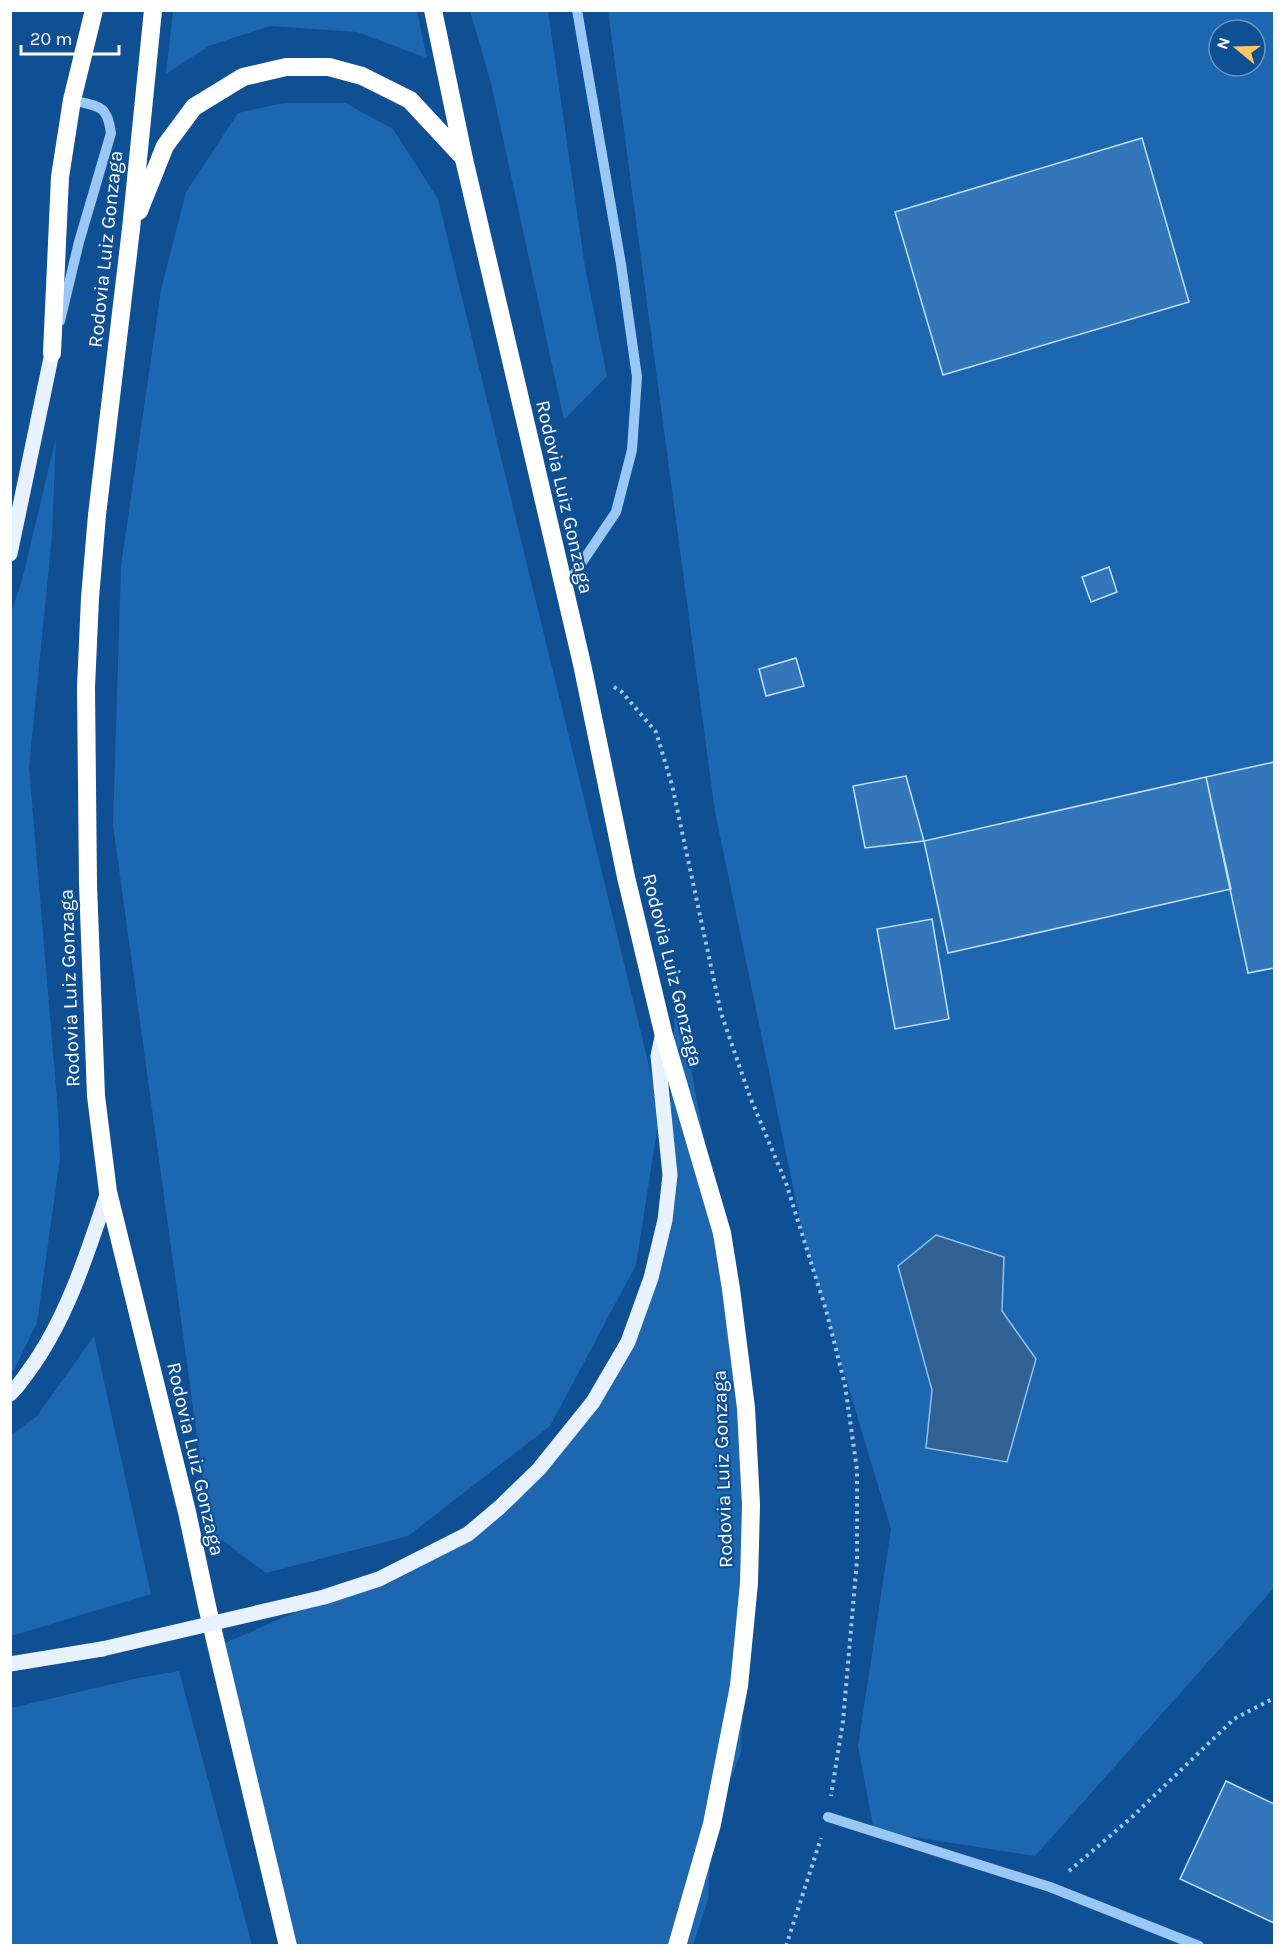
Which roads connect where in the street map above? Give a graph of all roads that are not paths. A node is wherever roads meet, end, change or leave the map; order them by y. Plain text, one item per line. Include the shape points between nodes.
1 (94, 10) edge
2 (153, 10) edge
3 (433, 10) edge
4 (577, 10) edge
5 (72, 100) junction
6 (464, 159) junction
7 (131, 230) junction
8 (52, 353) junction
9 (10, 554) edge
10 (564, 589) junction
11 (663, 1032) junction
12 (108, 1192) junction
13 (10, 1394) edge
14 (10, 1664) edge
15 (828, 1817) road end
16 (288, 1946) edge
17 (677, 1946) edge
18 (1199, 1946) edge

1 - 5 highway
2 - 7 highway, Rodovia Luiz Gonzaga
3 - 6 highway, Rodovia Luiz Gonzaga
4 - 10 street via 637,376 632,450 616,512
5 - 8 highway via 60,177
5 - 8 street via 99,107 109,116 111,133
6 - 7 highway via 410,100 362,76 329,68 286,67 243,77 194,107 165,146
6 - 10 highway, Rodovia Luiz Gonzaga
7 - 12 highway, Rodovia Luiz Gonzaga via 97,515 86,687 96,1096
8 - 9 main road
10 - 11 highway, Rodovia Luiz Gonzaga
11 - 14 main road, bridge via 658,1056 670,1175 665,1220 651,1278 628,1342 593,1402 539,1469 500,1508 468,1534 379,1579 324,1597 102,1649
11 - 17 highway, Rodovia Luiz Gonzaga via 722,1233 746,1408 751,1505 749,1583 739,1686 712,1824
12 - 13 main road via 83,1266 51,1338
12 - 16 highway, Rodovia Luiz Gonzaga
15 - 18 street via 1050,1887

